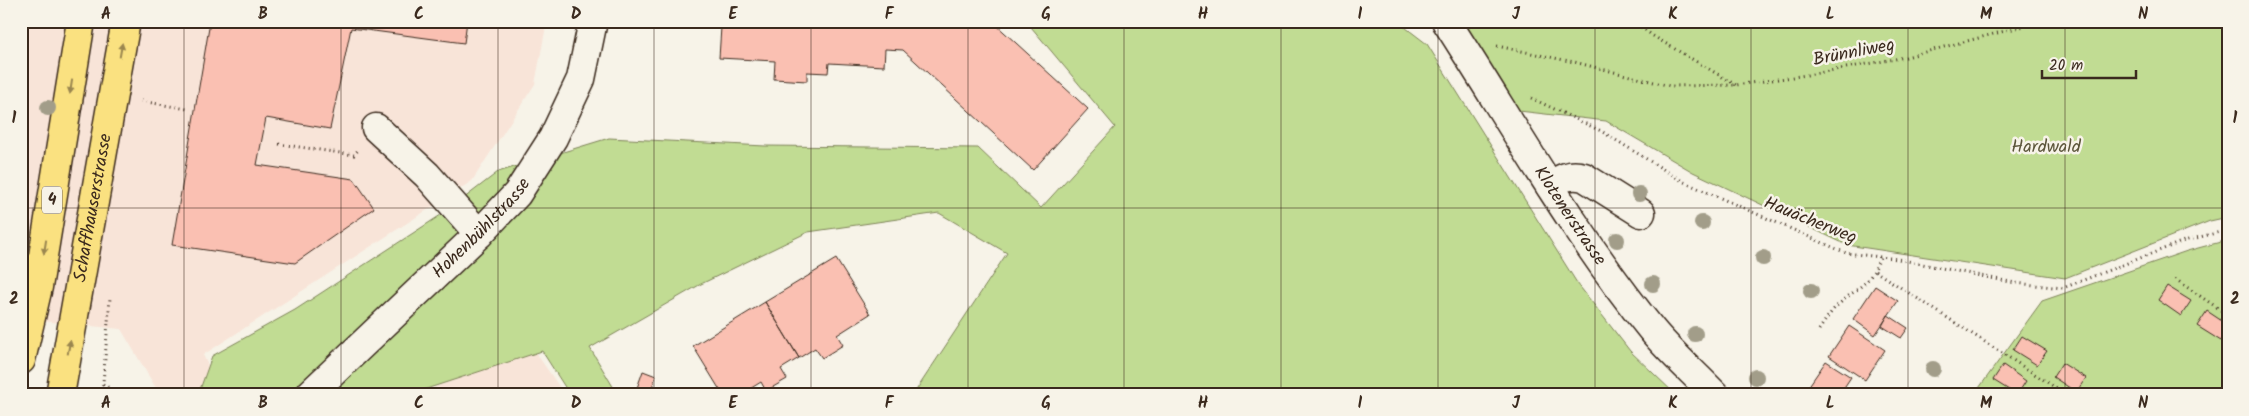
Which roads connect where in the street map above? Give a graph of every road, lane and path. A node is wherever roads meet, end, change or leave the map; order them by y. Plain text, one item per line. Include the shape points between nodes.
1 (81, 21) edge
2 (126, 21) edge
3 (593, 21) edge
4 (1446, 21) edge
5 (1633, 21) edge
6 (2032, 21) edge
7 (1461, 44) junction
8 (1736, 85) junction
9 (1489, 88) junction
10 (140, 101) dead end
11 (187, 108) dead end
12 (376, 128) joint
13 (21, 140) edge
14 (279, 144) dead end
15 (29, 146) dead end
16 (1550, 186) junction
17 (1641, 213) dead end
18 (2228, 230) edge
19 (479, 234) junction
20 (1880, 257) junction
21 (1875, 271) junction
22 (2175, 280) dead end
23 (111, 288) dead end
24 (2228, 315) edge
25 (1819, 330) dead end
26 (21, 360) edge
27 (103, 384) junction
28 (60, 395) edge
29 (102, 395) edge
30 (120, 395) edge
31 (309, 395) edge
32 (1715, 395) edge
33 (2067, 395) edge

1 -> 26 main road, 4 via 38,287
28 -> 2 main road, Schaffhauserstrasse
3 - 19 street, Hohenbühlstrasse via 581,79 554,138 517,194
4 - 7 street, Klotenerstrasse
5 - 8 path
6 - 8 path, Brünnliweg via 2024,26 1906,57 1807,76
7 - 8 path, Brünnliweg via 1486,44 1670,86
7 - 9 street, Klotenerstrasse
9 - 16 street, Klotenerstrasse
9 - 20 path, Hauächerweg via 1530,97 1601,131 1684,182 1846,253
10 - 11 path
12 - 14 path via 354,155
12 - 19 street via 426,175
13 - 15 path
16 - 17 street via 1565,176 1575,174
16 - 32 street, Klotenerstrasse via 1603,266 1653,331
18 - 20 path, Hauächerweg via 2184,241 2063,288 2015,283
19 - 31 street, Hohenbühlstrasse
20 - 21 path
21 - 25 path via 1865,285 1837,305
21 - 33 path
22 - 24 path
23 - 27 path
27 - 29 path
27 - 30 path

